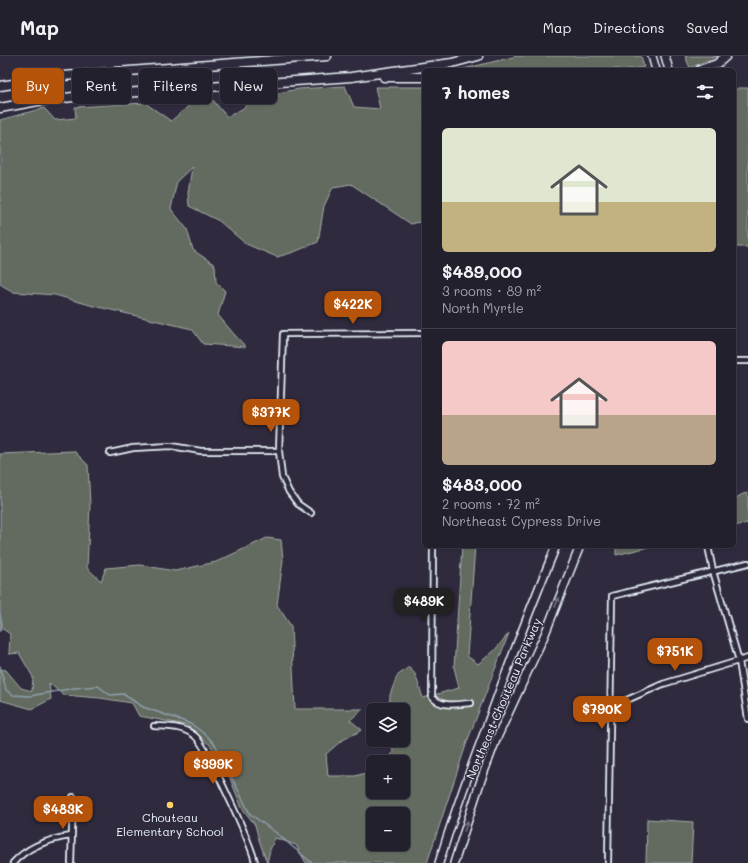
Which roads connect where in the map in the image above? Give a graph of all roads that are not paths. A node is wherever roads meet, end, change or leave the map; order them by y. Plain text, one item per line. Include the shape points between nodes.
1 (326, 56) edge
2 (478, 56) edge
3 (652, 56) edge
4 (665, 56) edge
5 (726, 56) edge
6 (655, 68) edge
7 (668, 68) edge
8 (706, 68) edge
9 (351, 77) junction
10 (422, 78) edge
11 (0, 86) edge
12 (0, 108) edge
13 (422, 333) edge
14 (736, 361) edge
15 (748, 361) edge
16 (279, 451) junction
17 (110, 453) dead end
18 (311, 513) dead end
19 (433, 548) edge
20 (555, 548) edge
21 (579, 548) edge
22 (708, 548) edge
23 (748, 563) edge
24 (713, 571) junction
25 (748, 658) edge
26 (739, 661) junction
27 (471, 703) dead end
28 (611, 707) junction
29 (748, 720) edge
30 (154, 726) dead end
31 (73, 797) dead end
32 (71, 836) junction
33 (13, 863) edge
34 (71, 863) edge
35 (256, 863) edge
36 (439, 863) edge
37 (454, 863) edge
38 (608, 863) edge

1 - 11 highway via 63,76
2 - 9 highway
3 - 6 main road
4 - 7 main road
5 - 8 highway via 717,64
9 - 10 highway
9 - 12 highway via 82,96
13 - 16 street via 283,334
14 - 15 street
16 - 17 street via 201,451 171,446 133,448
16 - 18 street via 282,477 289,492 298,504
19 - 27 street via 432,697 441,704
20 - 36 main road, Northeast Chouteau Parkway via 495,703
37 -> 21 main road, Northeast Chouteau Parkway via 496,740 545,634
22 - 24 street
23 - 24 street
24 - 26 street
24 - 28 street via 612,596
25 - 26 street
26 - 28 street via 663,684
26 - 29 street
28 - 38 street
30 - 35 street via 179,728 188,731 199,740 237,816
31 - 32 street
32 - 33 street via 40,844
32 - 34 street

